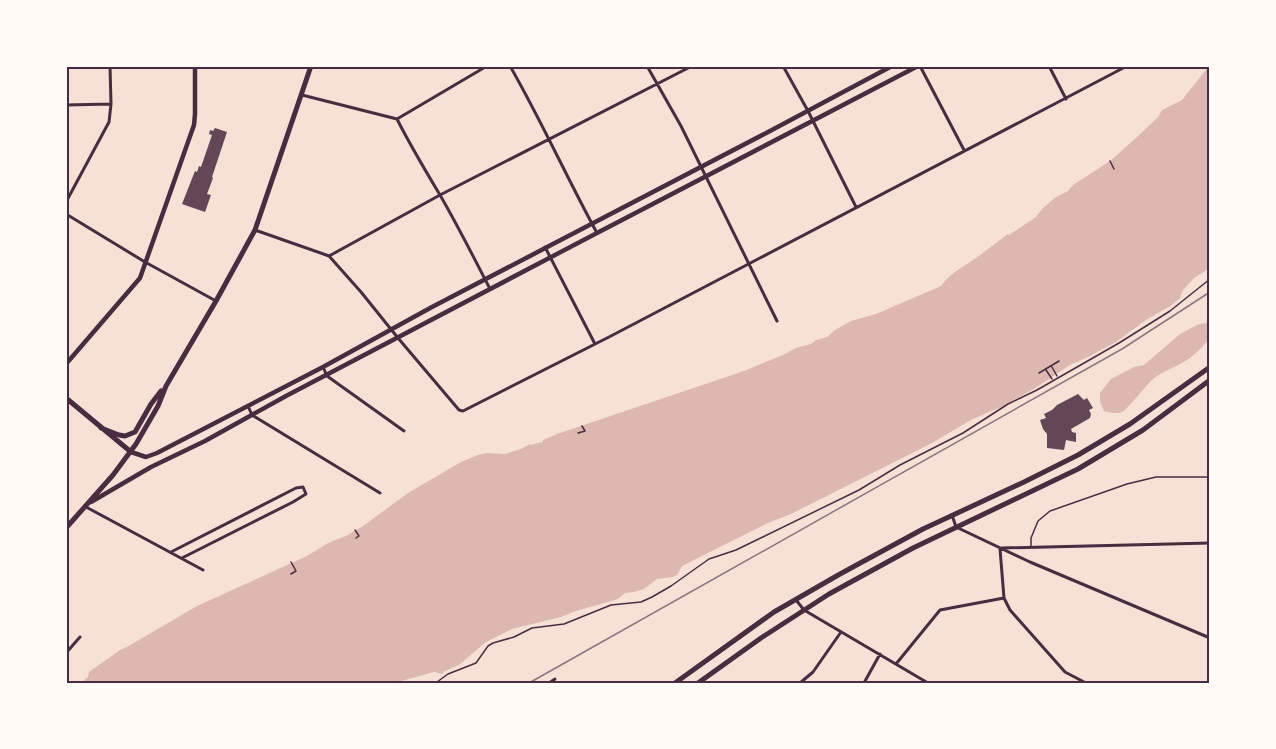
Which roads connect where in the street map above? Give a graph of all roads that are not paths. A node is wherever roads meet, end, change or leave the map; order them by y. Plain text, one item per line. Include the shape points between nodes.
1 (110, 66) edge
2 (195, 66) edge
3 (311, 66) edge
4 (487, 66) edge
5 (510, 66) edge
6 (647, 66) edge
7 (692, 66) edge
8 (783, 66) edge
9 (892, 66) edge
10 (919, 66) edge
11 (1049, 66) edge
12 (1127, 66) edge
13 (657, 84) junction
14 (302, 95) junction
15 (1065, 99) junction
16 (111, 104) junction
17 (66, 105) edge
18 (808, 111) junction
19 (397, 119) junction
20 (813, 121) junction
21 (548, 141) junction
22 (964, 150) junction
23 (700, 166) junction
24 (706, 177) junction
25 (440, 195) junction
26 (66, 202) edge
27 (856, 207) junction
28 (66, 214) edge
29 (591, 223) junction
30 (255, 230) junction
31 (597, 233) junction
32 (545, 247) junction
33 (329, 256) junction
34 (551, 258) junction
35 (146, 262) junction
36 (748, 263) junction
37 (485, 279) junction
38 (490, 289) junction
39 (216, 301) junction
40 (777, 321) dead end
41 (392, 329) junction
42 (398, 339) junction
43 (595, 344) junction
44 (66, 364) edge
45 (1210, 366) edge
46 (323, 367) junction
47 (327, 375) junction
48 (1210, 380) edge
49 (166, 386) junction
50 (66, 398) edge
51 (248, 406) junction
52 (252, 415) junction
53 (101, 428) junction
54 (404, 431) dead end
55 (131, 452) junction
56 (146, 457) junction
57 (151, 467) junction
58 (1210, 477) edge
59 (380, 493) dead end
60 (86, 506) junction
61 (952, 515) junction
62 (956, 527) junction
63 (66, 528) edge
64 (1210, 543) edge
65 (1031, 548) junction
66 (1000, 549) junction
67 (171, 552) junction
68 (182, 558) junction
69 (203, 570) dead end
70 (1004, 598) junction
71 (796, 599) junction
72 (804, 610) junction
73 (841, 632) junction
74 (80, 637) dead end
75 (1210, 638) edge
76 (66, 653) edge
77 (880, 654) junction
78 (896, 664) junction
79 (555, 679) dead end
80 (1078, 681) edge
81 (549, 683) edge
82 (675, 683) edge
83 (698, 683) edge
84 (800, 683) edge
85 (864, 683) edge
86 (928, 683) edge
87 (1086, 683) edge

1 - 16 street
2 - 35 street via 194,125
3 - 14 main road
4 - 19 street
5 - 21 street
6 - 13 street
7 - 13 street
8 - 18 street
9 - 18 street
10 - 20 street
10 - 22 street
11 - 15 street
12 - 15 street
13 - 21 street
13 - 23 street
14 - 19 street
14 - 30 main road
15 - 22 street
16 - 17 street
16 - 26 street via 109,122
18 - 20 street
18 - 23 street
19 - 25 street
20 - 24 street
20 - 27 street
21 - 25 street
21 - 29 street
22 - 27 street
23 - 24 street
23 - 29 street
24 - 31 street
24 - 36 street
25 - 33 street
25 - 37 street
27 - 36 street
28 - 35 street
29 - 31 street
29 - 32 street
30 - 33 street
30 - 39 main road
31 - 34 street
32 - 34 street
32 - 37 street
33 - 41 street
34 - 38 street
34 - 43 street
35 - 39 street
35 - 44 street via 140,278
36 - 40 street
36 - 43 street
37 - 38 street
37 - 41 street
38 - 42 street
39 - 49 main road
41 - 42 street
41 - 46 street
42 - 43 street via 459,410 465,411
42 - 47 street
45 - 61 main road via 1130,424 1078,455
46 - 47 street
46 - 51 street
47 - 52 street
47 - 54 street
48 - 62 main road via 1143,430 1077,470
49 - 53 main road via 135,432 125,436
49 - 55 main road
50 - 53 main road
51 - 52 street
51 - 56 street
52 - 57 street
52 - 59 street
53 - 55 main road
55 - 56 street
55 - 60 main road
56 - 57 street
57 - 60 street
58 - 65 lane via 1156,477 1050,511 1038,521
60 - 63 main road
60 - 67 street
61 - 62 street
61 - 71 main road
62 - 66 street
62 - 72 main road
64 - 65 street
65 - 66 street
66 - 70 street
66 - 75 street
67 - 68 street
67 - 68 street via 303,487 306,494 293,502
68 - 69 street
70 - 78 street via 940,610
70 - 80 street via 1010,610 1065,672
71 - 72 street
71 - 82 main road
72 - 73 street
72 - 83 main road
73 - 77 street
73 - 84 street via 813,672
74 - 76 street
77 - 78 street
77 - 85 street
78 - 86 street
79 - 81 street
80 - 87 street

